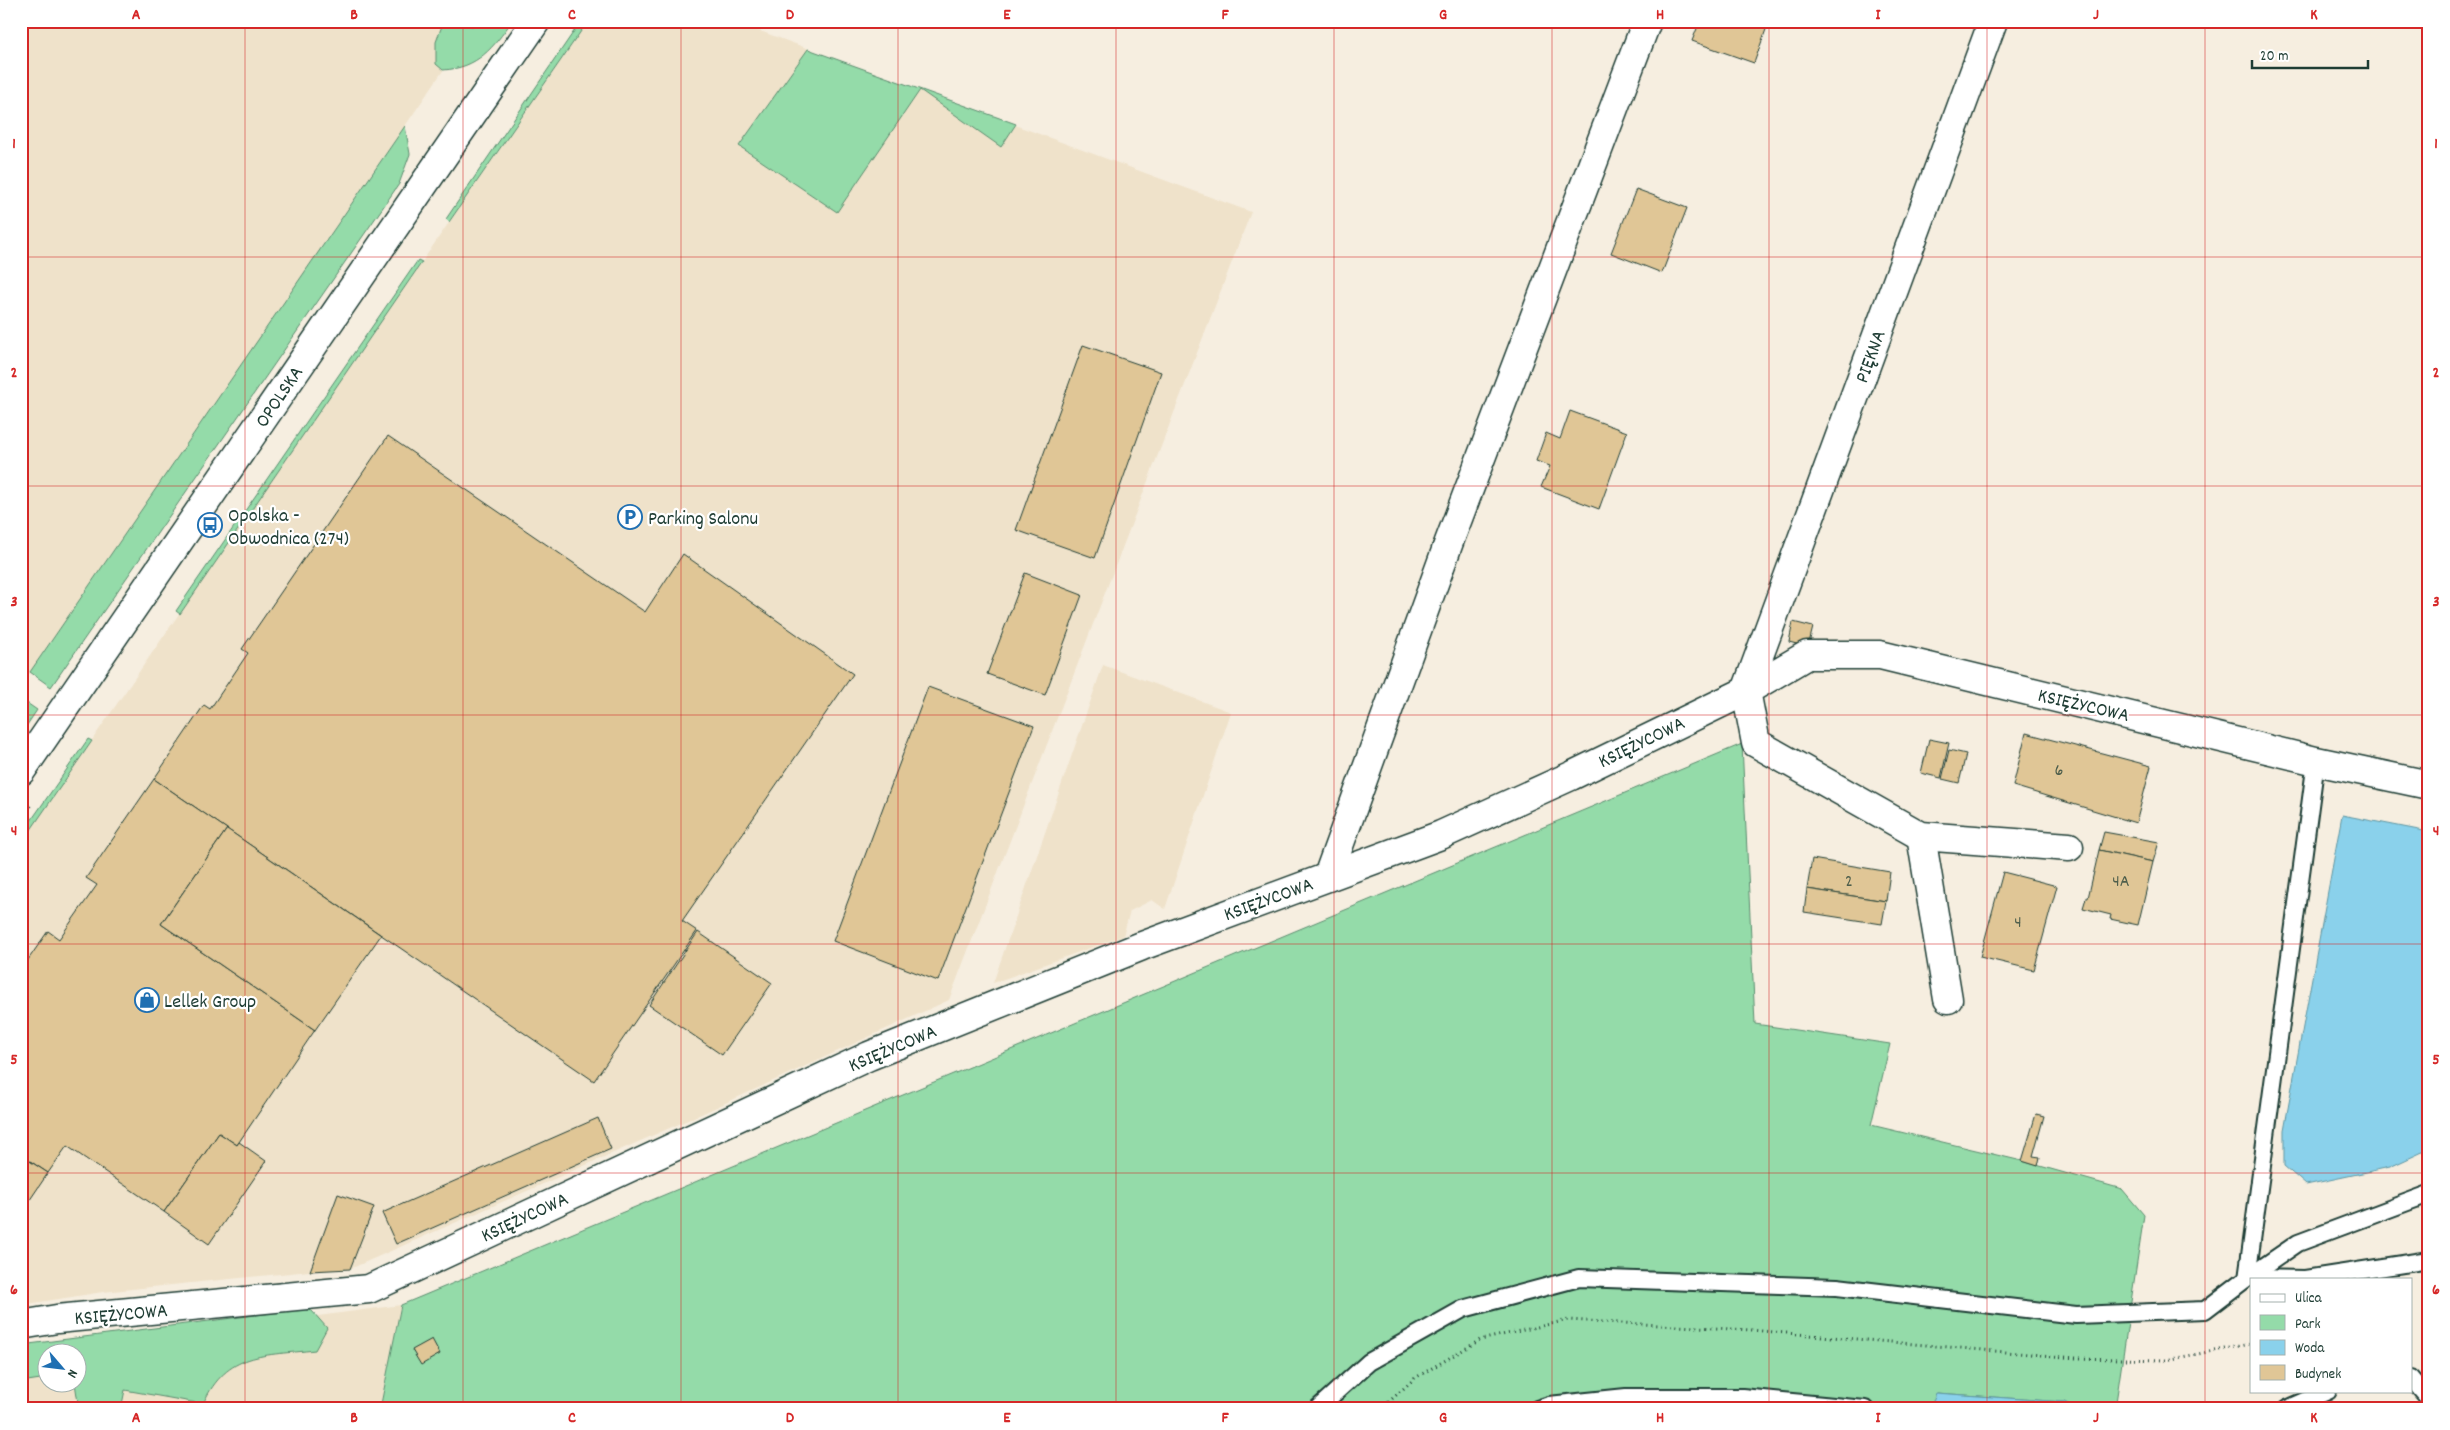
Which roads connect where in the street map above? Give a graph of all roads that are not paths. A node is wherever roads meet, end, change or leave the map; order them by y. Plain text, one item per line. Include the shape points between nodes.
1 (536, 21) edge
2 (1647, 21) edge
3 (1992, 21) edge
4 (1746, 691) junction
5 (2316, 761) junction
6 (21, 771) edge
7 (2429, 785) edge
8 (1921, 836) junction
9 (2069, 847) dead end
10 (1328, 876) junction
11 (1948, 999) dead end
12 (2429, 1194) edge
13 (2429, 1260) edge
14 (2247, 1278) junction
15 (2250, 1278) edge
16 (2312, 1278) edge
17 (21, 1325) edge
18 (2412, 1379) edge
19 (2326, 1392) edge
20 (2429, 1400) edge
21 (1317, 1409) edge
22 (1537, 1409) edge
23 (1865, 1409) edge
24 (2287, 1409) edge

1 - 6 street, OPOLSKA
2 - 10 street via 1449,542
3 - 4 street, PIĘKNA
4 - 5 street, KSIĘŻYCOWA via 1807,655 1880,655
4 - 8 street via 1756,743
4 - 10 street, KSIĘŻYCOWA via 1441,835
5 - 7 street, KSIĘŻYCOWA
5 - 14 lane
8 - 9 street
8 - 11 street
10 - 17 street, KSIĘŻYCOWA via 1142,946 869,1056 369,1289
12 - 14 lane via 2298,1243
13 - 16 lane
14 - 15 lane
14 - 21 lane via 2206,1310 2076,1314 1837,1287 1579,1278 1463,1309 1369,1362
18 - 20 lane
19 - 24 lane
22 - 23 lane via 1626,1397 1742,1397

